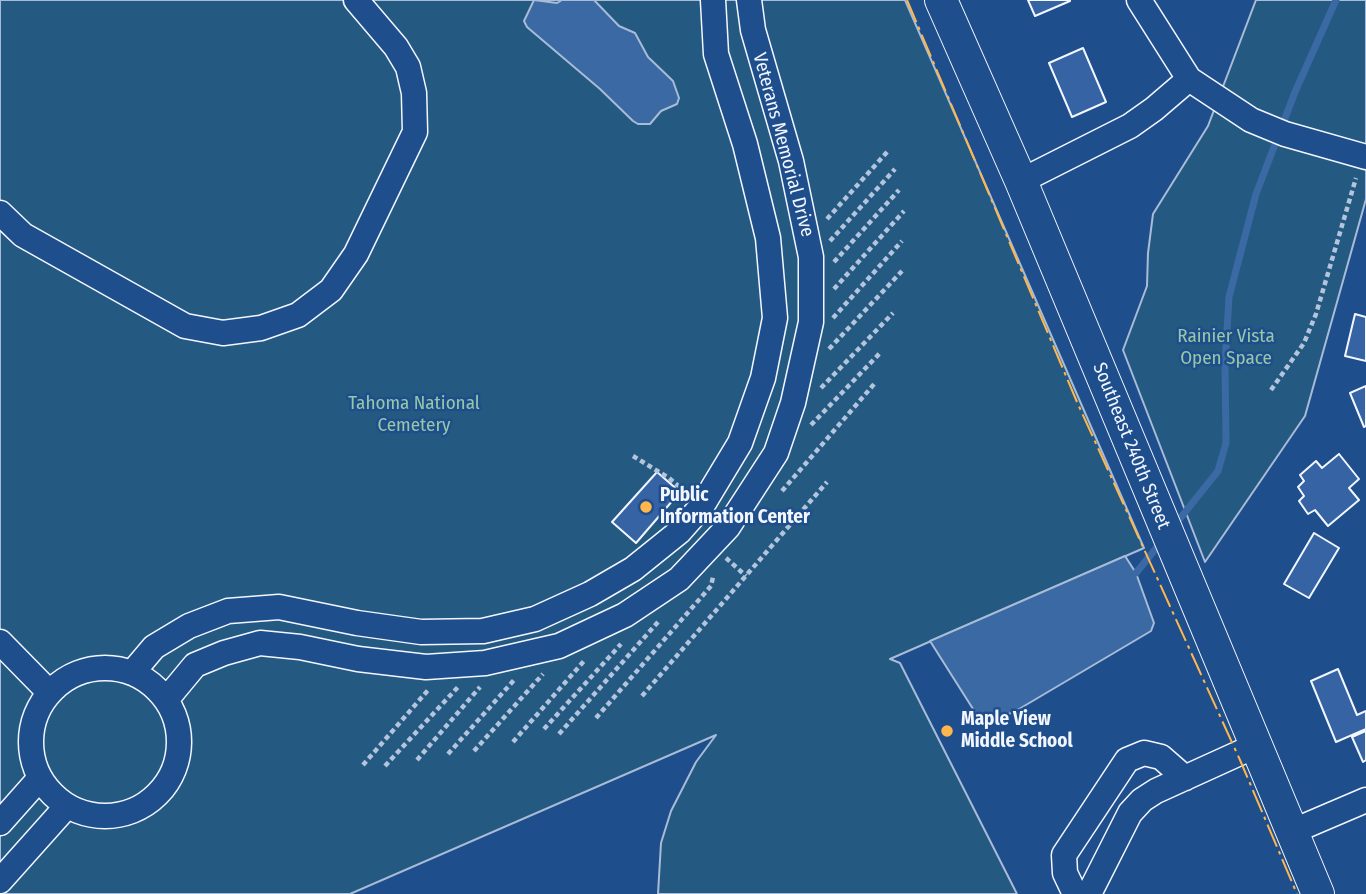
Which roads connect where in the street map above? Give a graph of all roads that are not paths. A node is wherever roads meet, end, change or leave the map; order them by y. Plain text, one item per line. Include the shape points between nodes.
1 (356, 0) edge
2 (713, 0) edge
3 (749, 0) edge
4 (941, 0) edge
5 (1139, 0) edge
6 (1189, 79) junction
7 (781, 131) junction
8 (745, 144) junction
9 (1364, 156) edge
10 (1021, 181) junction
11 (0, 214) edge
12 (0, 642) edge
13 (132, 673) junction
14 (49, 692) junction
15 (166, 700) junction
16 (1255, 746) junction
17 (40, 778) junction
18 (1185, 778) junction
19 (1366, 800) edge
20 (67, 806) junction
21 (0, 823) edge
22 (1291, 832) junction
23 (0, 881) edge
24 (1076, 894) edge
25 (1088, 894) edge
26 (1318, 894) edge

1 - 11 street via 408,67 415,132 356,254 331,290 298,315 261,328 223,333 185,326 23,234
2 - 8 street, Veterans Memorial Drive via 716,54
3 - 7 street, Veterans Memorial Drive via 752,30
4 - 10 main road, Southeast 240th Street
5 - 6 street
6 - 9 street via 1251,120
6 - 10 street via 1129,126
7 - 8 street
7 - 15 street, Veterans Memorial Drive via 809,251 811,289 821,318 793,402 795,428 728,527 679,579 625,615 559,646 544,659 505,658 426,667 260,643 195,665
8 - 13 street, Veterans Memorial Drive via 768,238 775,318 763,378 740,443 702,506 679,531 633,569 535,618 483,631 421,632 279,607 228,611 189,626 154,647
10 - 16 main road, Southeast 240th Street
12 - 14 street
13 - 14 street via 88,669
13 - 15 street
14 - 17 street via 36,714 31,740
15 - 20 street via 179,737 171,776 159,792 144,805 106,816
16 - 18 street
16 - 22 main road, Southeast 240th Street
17 - 20 street
17 - 21 street
18 - 24 street via 1161,757 1144,753 1127,760 1064,855 1065,873
18 - 25 street via 1156,791 1130,813
19 - 22 street
20 - 23 street
22 - 26 main road, Southeast 240th Street

